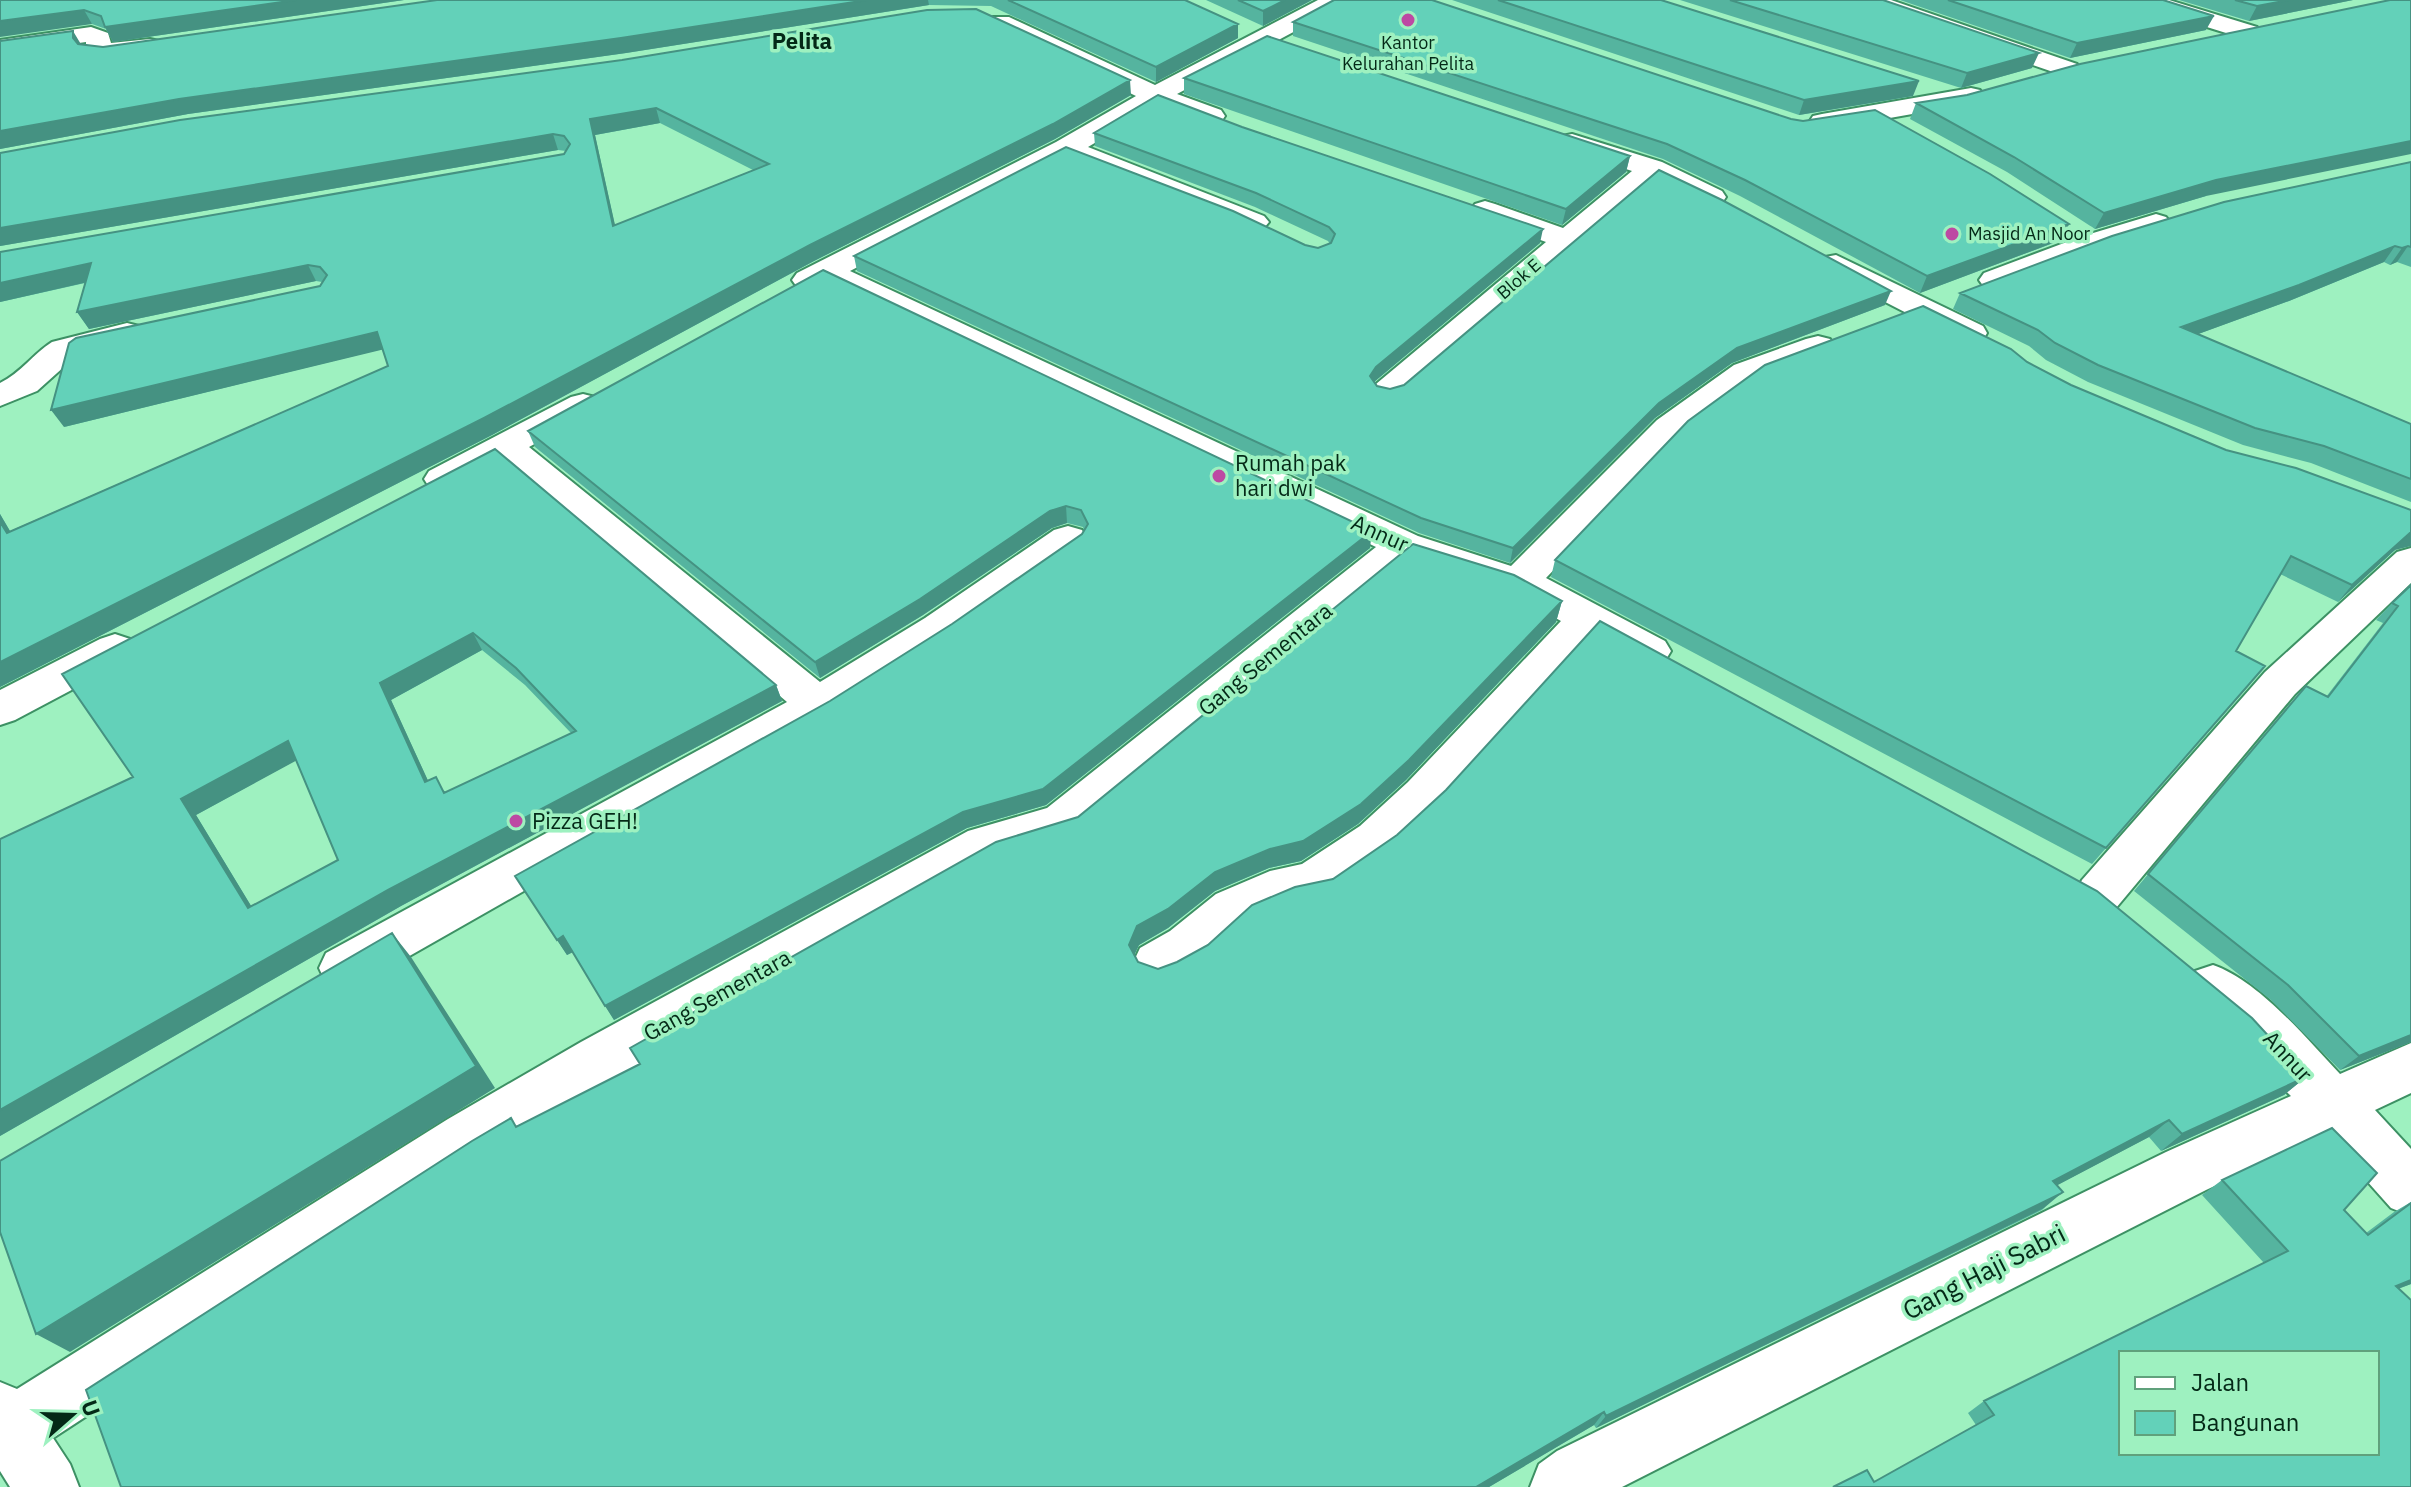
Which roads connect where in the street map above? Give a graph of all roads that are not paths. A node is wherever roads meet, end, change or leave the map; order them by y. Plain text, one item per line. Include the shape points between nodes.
1 (1336, 0) edge
2 (1868, 0) edge
3 (2144, 0) edge
4 (982, 14) edge
5 (2279, 26) edge
6 (2248, 32) junction
7 (173, 43) edge
8 (2195, 43) edge
9 (0, 47) edge
10 (2096, 63) edge
11 (2068, 69) junction
12 (1900, 80) edge
13 (2027, 80) edge
14 (2000, 88) edge
15 (1156, 95) junction
16 (1960, 99) junction
17 (1876, 114) junction
18 (1797, 126) edge
19 (1239, 127) edge
20 (1552, 135) edge
21 (1916, 137) edge
22 (1066, 148) junction
23 (1652, 168) junction
24 (1455, 200) edge
25 (2192, 212) edge
26 (1743, 213) edge
27 (1274, 232) edge
28 (1566, 239) junction
29 (1811, 250) edge
30 (826, 271) junction
31 (784, 293) edge
32 (1906, 315) junction
33 (156, 327) edge
34 (1848, 336) edge
35 (2005, 350) edge
36 (1388, 391) edge
37 (603, 393) edge
38 (0, 396) edge
39 (506, 446) junction
40 (408, 497) edge
41 (1068, 539) edge
42 (1404, 545) junction
43 (2411, 561) edge
44 (1520, 581) junction
45 (1588, 618) junction
46 (141, 636) edge
47 (1685, 670) edge
48 (818, 704) junction
49 (0, 709) edge
50 (2097, 896) edge
51 (1158, 963) dead end
52 (2183, 963) edge
53 (311, 987) edge
54 (2411, 1067) edge
55 (2329, 1103) junction
56 (2411, 1189) edge
57 (6, 1421) edge
58 (47, 1487) edge
59 (1562, 1487) edge

1 - 15 street
2 - 11 street
3 - 6 street
4 - 15 street
5 - 6 street
6 - 8 street
7 - 9 street via 101,53 96,51 99,38 91,34
10 - 11 street
11 - 13 street
12 - 16 street
14 - 16 street
15 - 19 street
15 - 22 street
16 - 17 street
17 - 18 street
17 - 21 street
20 - 23 street
22 - 27 street
22 - 30 street
23 - 26 street
23 - 28 street, Blok E
24 - 28 street
25 - 32 street via 2079,235
28 - 36 street, Blok E
29 - 32 street
30 - 31 street
30 - 42 street, Annur
32 - 35 street
33 - 38 street via 64,349 25,384
34 - 44 street via 1746,372 1713,394 1669,428
37 - 39 street
39 - 40 street
39 - 48 street
41 - 48 street
42 - 44 street, Annur
42 - 57 street, Gang Sementara via 1062,822 985,844 600,1059
43 - 50 street via 2280,683
44 - 45 street, Annur
45 - 47 street, Annur
45 - 51 street via 1424,795 1376,839 1312,882 1287,885 1233,908 1188,946
46 - 49 street
48 - 53 street
52 - 55 street, Annur via 2251,1018
54 - 55 street, Gang Haji Sabri
55 - 56 street, Annur
55 - 59 street, Gang Haji Sabri
57 - 58 street

